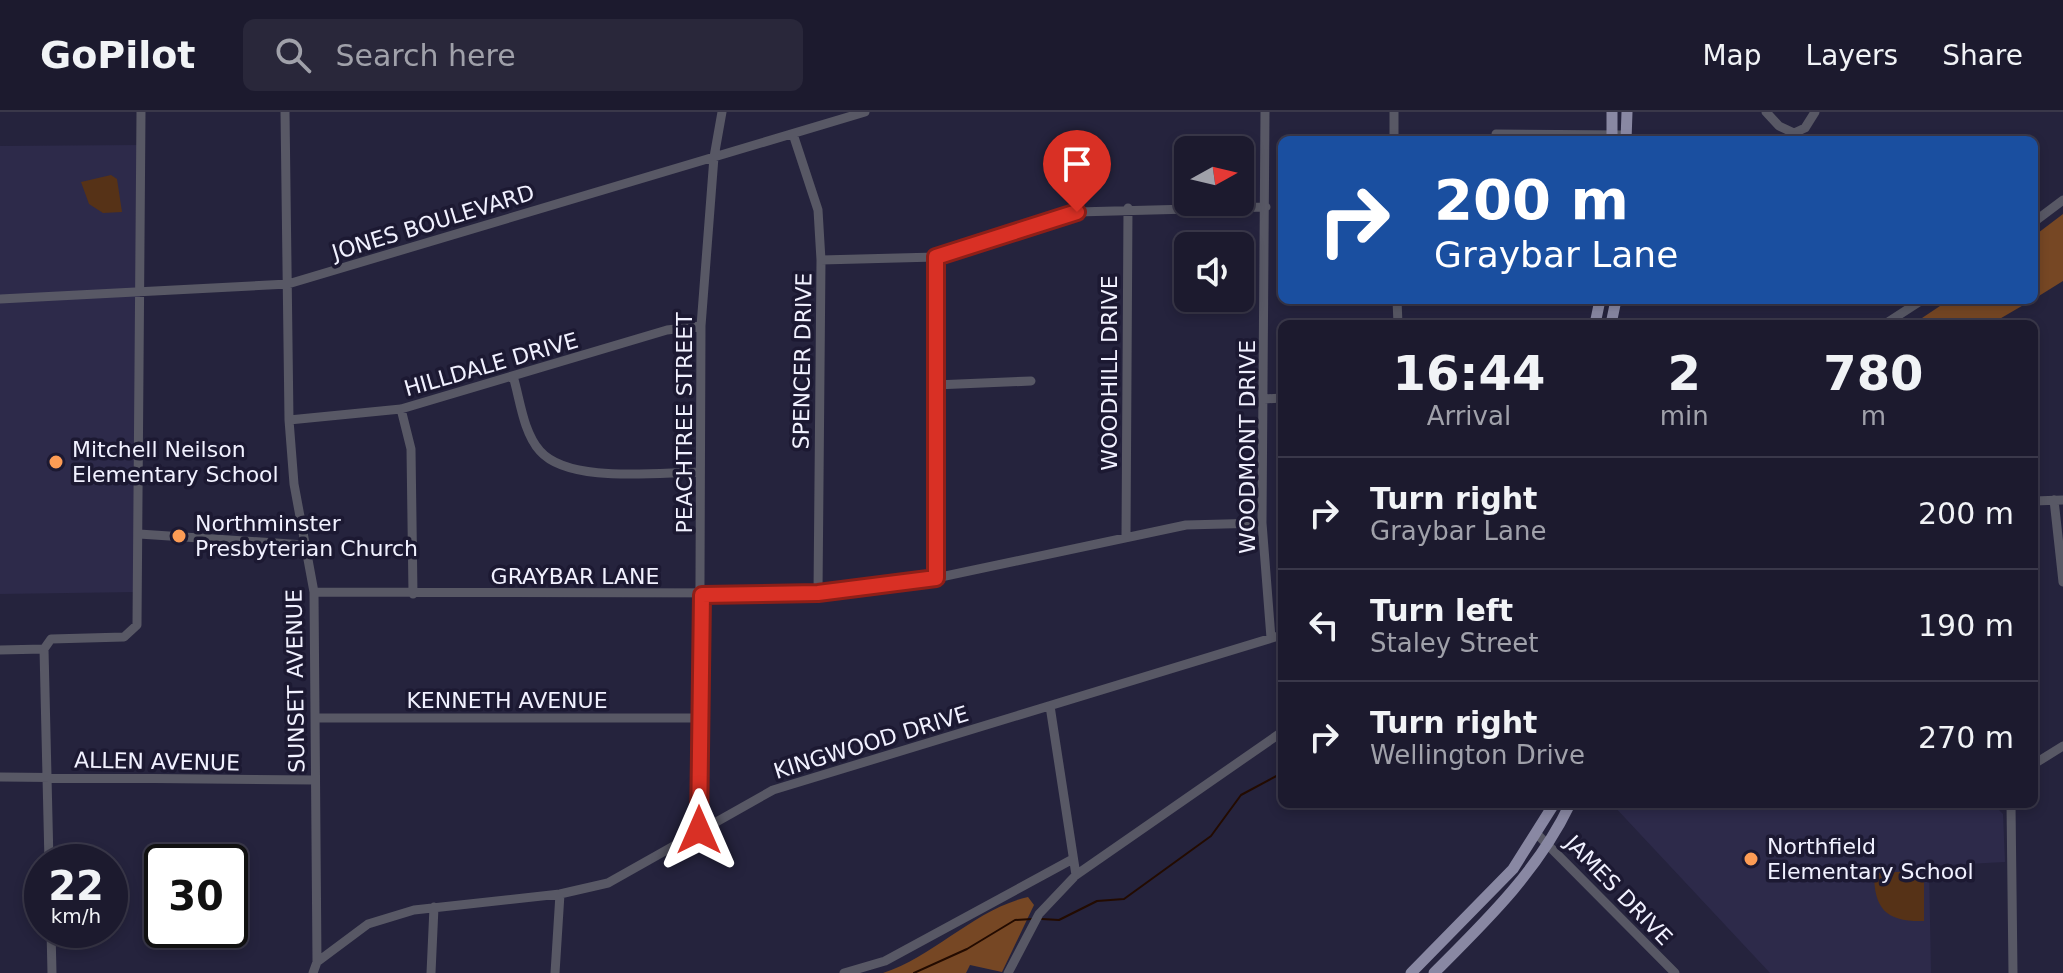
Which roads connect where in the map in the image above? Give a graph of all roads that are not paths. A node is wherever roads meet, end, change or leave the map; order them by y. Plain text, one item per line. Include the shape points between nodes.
1 (141, 112) edge
2 (285, 112) edge
3 (722, 112) edge
4 (865, 112) edge
5 (1265, 112) edge
6 (1394, 112) edge
7 (1612, 112) edge
8 (1627, 112) edge
9 (1766, 112) edge
10 (1815, 112) edge
11 (793, 134) junction
12 (1496, 134) dead end
13 (1394, 136) edge
14 (1554, 136) edge
15 (1612, 136) edge
16 (1626, 136) edge
17 (714, 157) junction
18 (2063, 200) edge
19 (1266, 207) junction
20 (1128, 208) junction
21 (2038, 219) edge
22 (936, 257) junction
23 (821, 260) junction
24 (288, 284) junction
25 (142, 294) junction
26 (0, 299) edge
27 (1916, 304) edge
28 (1891, 320) edge
29 (701, 326) junction
30 (513, 376) junction
31 (1031, 381) dead end
32 (935, 385) junction
33 (1278, 398) edge
34 (1264, 399) junction
35 (401, 409) junction
36 (289, 420) junction
37 (700, 472) junction
38 (2058, 500) edge
39 (2038, 501) edge
40 (1262, 523) junction
41 (139, 534) junction
42 (1126, 537) junction
43 (305, 545) junction
44 (936, 578) junction
45 (2063, 582) edge
46 (314, 592) junction
47 (818, 593) junction
48 (413, 594) junction
49 (702, 595) junction
50 (1278, 636) edge
51 (1271, 638) junction
52 (44, 649) junction
53 (0, 650) edge
54 (1050, 706) junction
55 (317, 718) junction
56 (698, 718) junction
57 (1278, 735) edge
58 (2063, 746) edge
59 (2038, 762) edge
60 (0, 777) edge
61 (46, 778) junction
62 (314, 780) junction
63 (1552, 808) edge
64 (1568, 808) edge
65 (2011, 808) edge
66 (699, 830) junction
67 (1537, 834) junction
68 (48, 844) edge
69 (1550, 845) junction
70 (1071, 860) junction
71 (1076, 875) junction
72 (560, 894) junction
73 (434, 907) junction
74 (51, 948) edge
75 (317, 962) junction
76 (1421, 963) junction
77 (52, 973) edge
78 (313, 973) edge
79 (431, 973) edge
80 (555, 973) edge
81 (844, 973) edge
82 (1008, 973) edge
83 (1411, 973) edge
84 (1432, 973) edge
85 (1675, 973) edge
86 (2013, 973) edge

1 - 25 street
2 - 24 street, SUNSET AVENUE
3 - 17 street, PEACHTREE STREET
4 - 11 street, JONES BOULEVARD
5 - 19 street, WOODMONT DRIVE
6 - 13 street
7 - 15 main road
8 - 16 main road
9 - 10 street via 1794,133 1805,128
11 - 17 street, JONES BOULEVARD
11 - 23 street, SPENCER DRIVE via 818,210
12 - 14 street
17 - 24 street, JONES BOULEVARD
17 - 29 street, PEACHTREE STREET
18 - 21 street
19 - 20 street
19 - 34 street, WOODMONT DRIVE
20 - 22 street via 1053,217
20 - 42 street, WOODHILL DRIVE
22 - 23 street
22 - 32 street
23 - 47 street, SPENCER DRIVE
24 - 25 street, JONES BOULEVARD
24 - 36 street, SUNSET AVENUE
25 - 26 street, JONES BOULEVARD
25 - 41 street
27 - 28 street
29 - 30 street, HILLDALE DRIVE via 667,330
29 - 37 street, PEACHTREE STREET
30 - 35 street, HILLDALE DRIVE
30 - 37 street via 530,436 550,460 591,472
31 - 32 street
32 - 44 street
33 - 34 street
34 - 40 street, WOODMONT DRIVE
35 - 36 street, HILLDALE DRIVE
35 - 48 street via 411,449
36 - 43 street, SUNSET AVENUE
37 - 49 street, PEACHTREE STREET
38 - 39 street
38 - 45 street
40 - 42 street, GRAYBAR LANE via 1186,525
40 - 51 street, WOODMONT DRIVE
41 - 43 street
41 - 52 street via 139,608 131,634 114,640 51,639
42 - 44 street, GRAYBAR LANE
43 - 46 street, SUNSET AVENUE
44 - 47 street, GRAYBAR LANE
46 - 48 street, GRAYBAR LANE
46 - 55 street, SUNSET AVENUE
47 - 49 street, GRAYBAR LANE
48 - 49 street, GRAYBAR LANE
49 - 56 street, PEACHTREE STREET
50 - 51 street, KINGWOOD DRIVE
51 - 54 street, KINGWOOD DRIVE
52 - 53 street
52 - 61 street
54 - 66 street, KINGWOOD DRIVE via 773,790
54 - 70 street
55 - 56 street, KENNETH AVENUE
55 - 62 street, SUNSET AVENUE
56 - 66 street, PEACHTREE STREET
57 - 71 street
58 - 59 street
60 - 61 street, ALLEN AVENUE
61 - 62 street, ALLEN AVENUE
61 - 68 street
62 - 75 street, SUNSET AVENUE
63 - 67 main road
64 - 69 main road
65 - 86 street
66 - 72 street, KINGWOOD DRIVE via 608,883
67 - 69 street, JAMES DRIVE
67 - 76 main road via 1513,869
69 - 84 main road via 1502,905
69 - 85 street, JAMES DRIVE
70 - 71 street
70 - 81 street via 885,961
71 - 82 street via 1039,914
72 - 73 street, KINGWOOD DRIVE
72 - 80 street
73 - 75 street, KINGWOOD DRIVE via 368,924
73 - 79 street
74 - 77 street
75 - 78 street
76 - 83 main road
76 - 84 street

